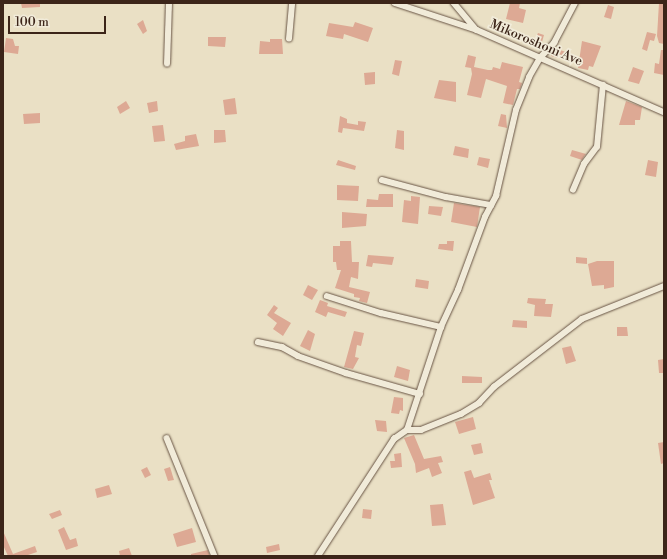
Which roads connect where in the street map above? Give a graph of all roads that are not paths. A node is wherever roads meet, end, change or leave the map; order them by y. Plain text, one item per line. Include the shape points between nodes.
1 (169, 3) edge
2 (292, 3) edge
3 (395, 3) edge
4 (454, 3) edge
5 (575, 3) edge
6 (477, 30) junction
7 (289, 39) dead end
8 (540, 58) junction
9 (167, 64) dead end
10 (603, 85) junction
11 (664, 112) edge
12 (382, 180) dead end
13 (573, 190) dead end
14 (491, 205) junction
15 (664, 286) edge
16 (327, 296) dead end
17 (441, 327) junction
18 (258, 342) dead end
19 (420, 394) junction
20 (407, 430) junction
21 (167, 438) dead end
22 (215, 556) edge
23 (318, 556) edge

1 - 9 street
2 - 7 street
3 - 6 street, Mikoroshoni Ave
4 - 6 street
5 - 8 street via 554,43
6 - 8 street, Mikoroshoni Ave
8 - 10 street, Mikoroshoni Ave
8 - 14 street via 516,110 496,196
10 - 11 street, Mikoroshoni Ave
10 - 13 street via 597,147 584,164
12 - 14 street via 446,197
14 - 17 street
15 - 20 street via 582,319 494,387 479,403 461,414 420,430
16 - 17 street via 369,310
17 - 19 street
18 - 19 street via 282,347 298,356 346,373
19 - 20 street
20 - 23 street via 394,439
21 - 22 street

